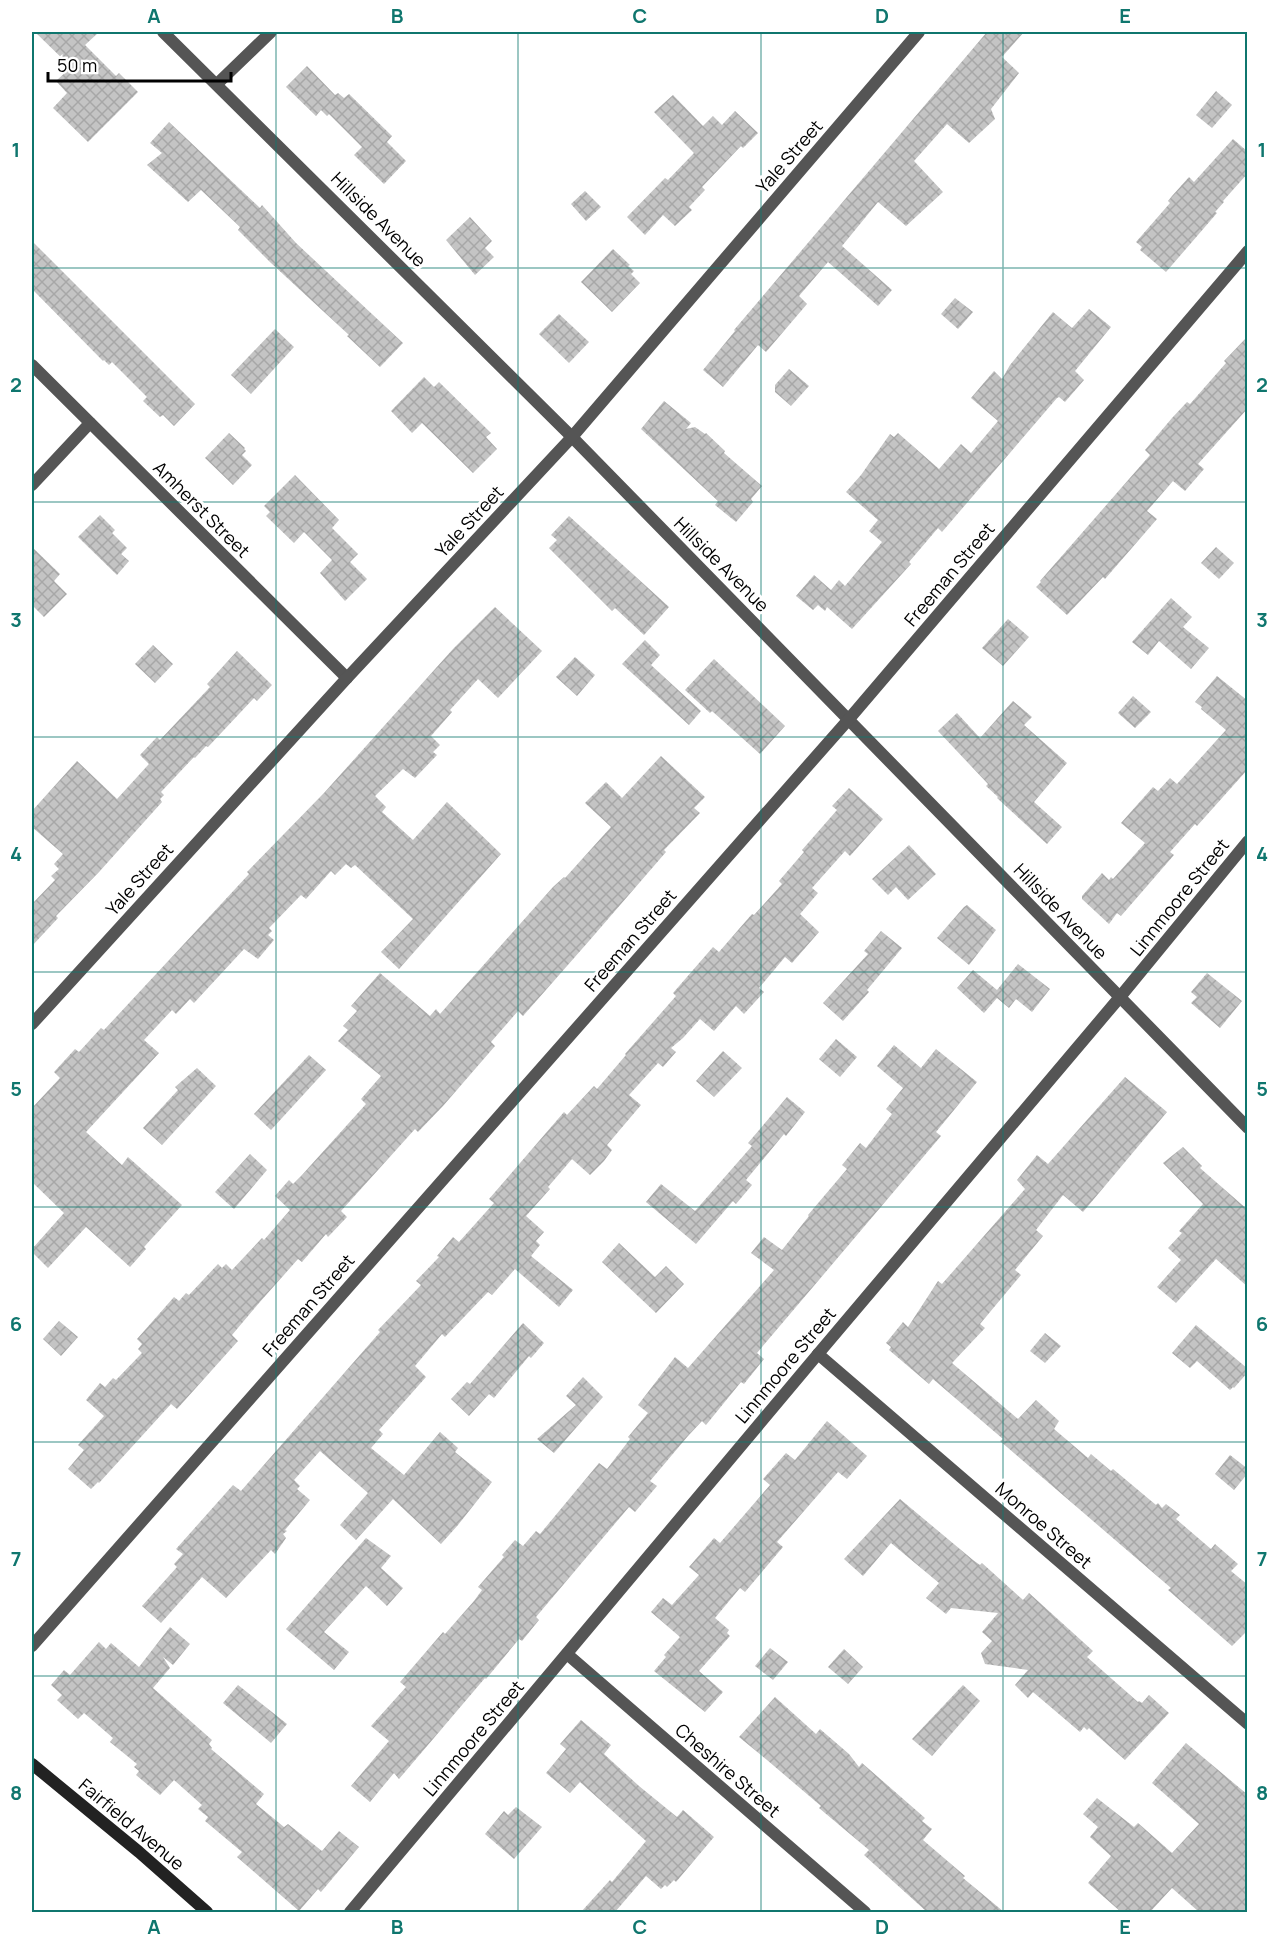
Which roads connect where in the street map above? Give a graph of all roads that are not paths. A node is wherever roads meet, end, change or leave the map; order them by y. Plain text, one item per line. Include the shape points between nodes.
1 (163, 32) edge
2 (271, 32) edge
3 (919, 32) edge
4 (217, 84) junction
5 (1248, 251) edge
6 (32, 365) edge
7 (90, 423) junction
8 (572, 437) junction
9 (32, 485) edge
10 (347, 678) junction
11 (849, 719) junction
12 (1248, 841) edge
13 (1120, 998) junction
14 (32, 1024) edge
15 (1248, 1128) edge
16 (818, 1354) junction
17 (32, 1646) edge
18 (567, 1654) junction
19 (1248, 1724) edge
20 (32, 1764) edge
21 (207, 1912) edge
22 (350, 1912) edge
23 (866, 1912) edge

1 - 4 street, Hillside Avenue
2 - 4 street
3 - 8 street, Yale Street
4 - 8 street, Hillside Avenue
5 - 11 street, Freeman Street
6 - 7 street, Amherst Street
7 - 9 street
7 - 10 street, Amherst Street
8 - 10 street, Yale Street
8 - 11 street, Hillside Avenue
10 - 14 street, Yale Street
11 - 13 street, Hillside Avenue
11 - 17 street, Freeman Street
12 - 13 street, Linnmoore Street
13 - 15 street, Hillside Avenue
13 - 16 street, Linnmoore Street
16 - 18 street, Linnmoore Street
16 - 19 street, Monroe Street
18 - 22 street, Linnmoore Street
18 - 23 street, Cheshire Street
20 - 21 main road, Fairfield Avenue

